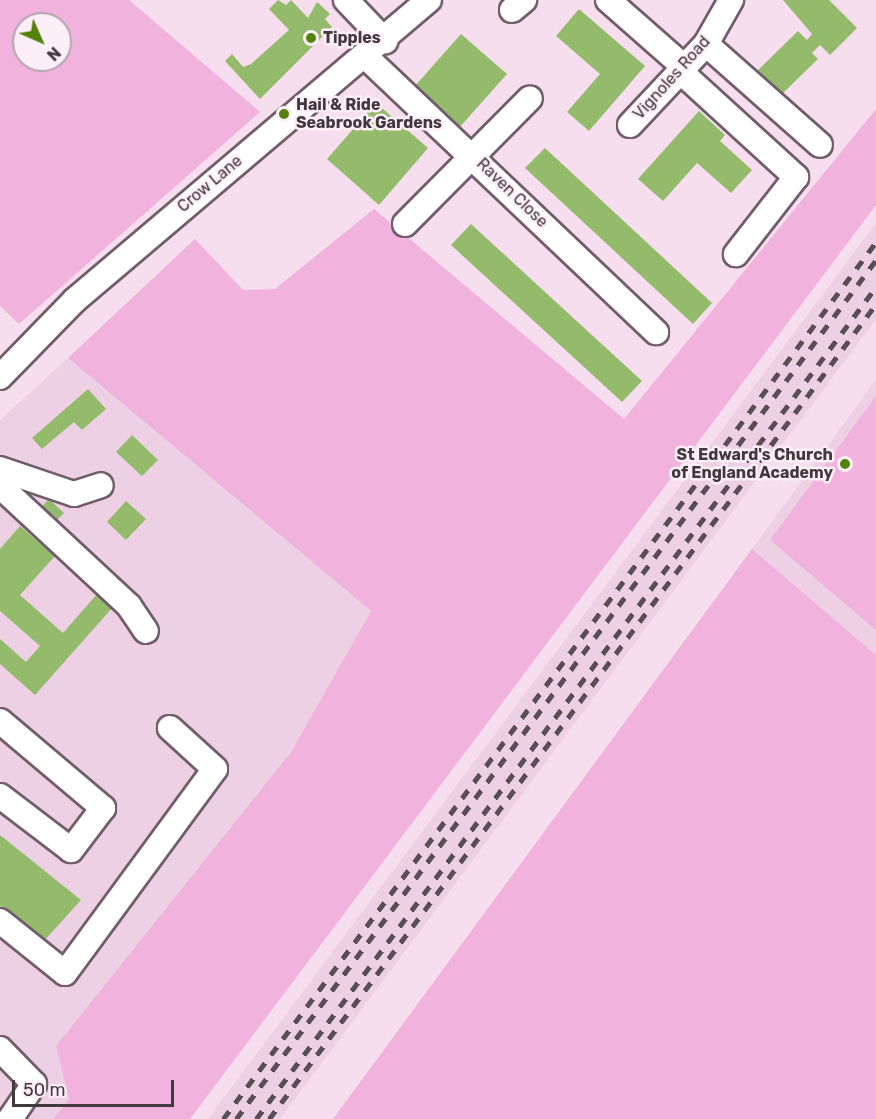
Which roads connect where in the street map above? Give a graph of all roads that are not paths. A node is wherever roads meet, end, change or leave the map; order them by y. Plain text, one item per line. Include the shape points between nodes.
1 (346, 0) edge
2 (429, 0) edge
3 (608, 0) edge
4 (731, 0) edge
5 (385, 41) junction
6 (706, 44) junction
7 (366, 57) junction
8 (683, 70) junction
9 (530, 98) dead end
10 (630, 125) dead end
11 (820, 145) dead end
12 (474, 157) junction
13 (405, 224) dead end
14 (736, 254) dead end
15 (656, 332) dead end
16 (0, 378) edge
17 (0, 468) edge
18 (101, 485) dead end
19 (0, 486) edge
20 (146, 631) dead end
21 (0, 721) edge
22 (170, 728) dead end
23 (0, 796) edge
24 (0, 921) edge
25 (0, 1049) edge
26 (10, 1119) edge

1 - 5 street
2 - 5 street, Crow Lane
3 - 8 street
4 - 6 street, Vignoles Road
5 - 7 street, Crow Lane
6 - 8 street, Vignoles Road
6 - 11 street
7 - 12 street, Raven Close
7 - 16 street, Crow Lane via 75,300
8 - 10 street, Vignoles Road
8 - 14 street via 796,177
9 - 12 street
12 - 13 street
12 - 15 street, Raven Close
17 - 18 street via 74,494
19 - 20 street via 129,606
21 - 23 street via 103,808 71,850
22 - 24 street via 215,769 65,973
25 - 26 street via 34,1084

